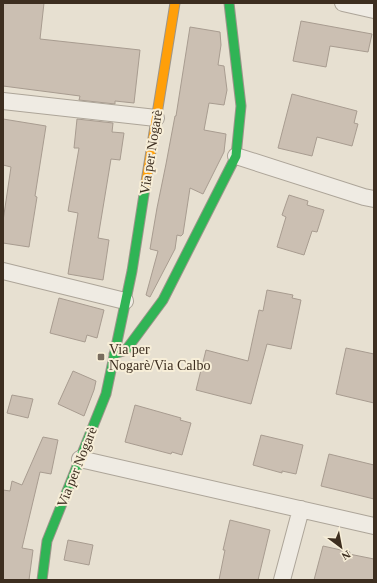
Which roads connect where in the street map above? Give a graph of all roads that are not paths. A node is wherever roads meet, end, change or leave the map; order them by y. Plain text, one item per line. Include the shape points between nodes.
1 (174, 3) edge
2 (228, 3) edge
3 (343, 3) edge
4 (374, 10) edge
5 (3, 101) edge
6 (156, 118) junction
7 (236, 156) junction
8 (374, 198) edge
9 (3, 271) edge
10 (125, 301) junction
11 (114, 354) junction
12 (80, 459) junction
13 (301, 510) junction
14 (374, 526) edge
15 (42, 580) edge
16 (282, 580) edge

1 - 6 street, Via per Nogarè
2 - 7 street via 241,106
3 - 4 street
5 - 6 street
6 - 10 street, Via per Nogarè
7 - 8 street
7 - 11 street via 163,300 126,350
9 - 10 street
10 - 11 street, Via per Nogarè
11 - 12 street, Via per Nogarè via 106,394
12 - 13 street
12 - 15 street, Via per Nogarè via 47,541
13 - 14 street
13 - 16 street

